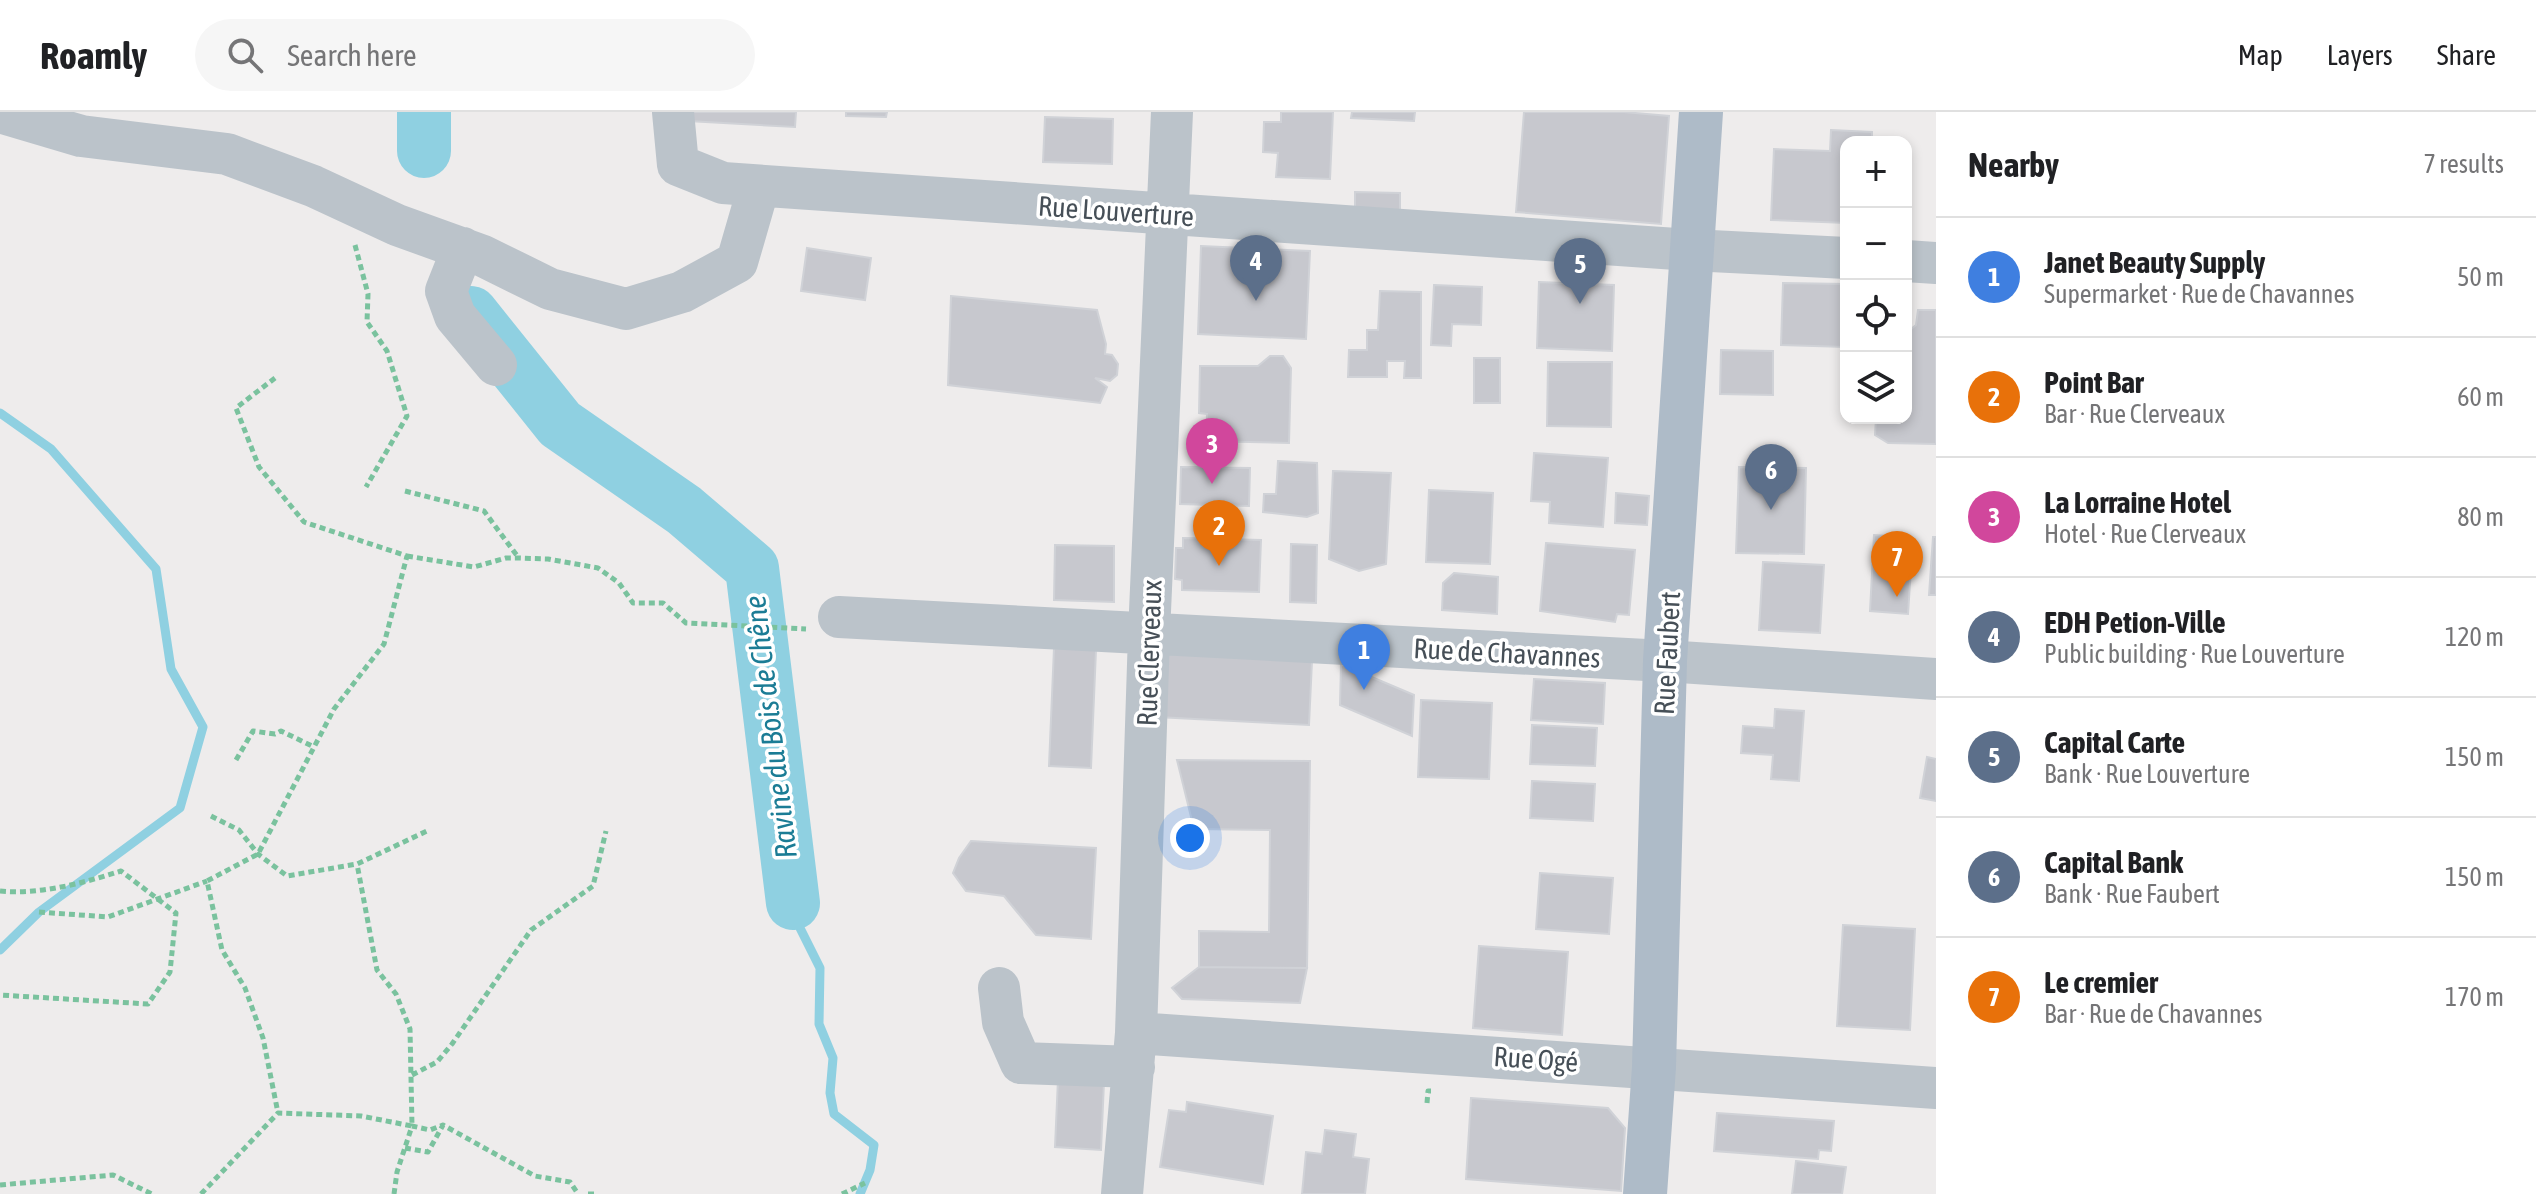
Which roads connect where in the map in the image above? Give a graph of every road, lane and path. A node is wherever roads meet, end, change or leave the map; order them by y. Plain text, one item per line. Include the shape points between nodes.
1 (0, 112) edge
2 (1172, 112) edge
3 (1701, 112) edge
4 (673, 114) edge
5 (759, 186) junction
6 (1168, 215) junction
7 (350, 234) dead end
8 (463, 249) junction
9 (1691, 250) junction
10 (1840, 258) edge
11 (1912, 261) edge
12 (1936, 263) edge
13 (496, 365) dead end
14 (275, 378) dead end
15 (366, 487) dead end
16 (405, 491) dead end
17 (407, 556) junction
18 (518, 558) junction
19 (839, 617) dead end
20 (774, 628) dead end
21 (1149, 634) junction
22 (1665, 661) junction
23 (1936, 679) edge
24 (312, 746) junction
25 (236, 760) dead end
26 (211, 816) dead end
27 (427, 831) dead end
28 (606, 831) dead end
29 (258, 854) junction
30 (357, 864) junction
31 (207, 881) junction
32 (0, 891) edge
33 (158, 899) junction
34 (39, 912) dead end
35 (999, 988) dead end
36 (0, 995) edge
37 (1135, 1050) junction
38 (1654, 1067) junction
39 (412, 1075) junction
40 (1936, 1088) edge
41 (1437, 1092) dead end
42 (1427, 1103) dead end
43 (278, 1113) junction
44 (443, 1125) junction
45 (412, 1126) junction
46 (405, 1148) junction
47 (865, 1183) dead end
48 (0, 1185) edge
49 (152, 1194) edge
50 (201, 1194) edge
51 (394, 1194) edge
52 (578, 1194) edge
53 (588, 1194) edge
54 (597, 1194) edge
55 (842, 1194) edge
56 (1122, 1194) edge
57 (1645, 1194) edge

1 - 8 street via 81,136 227,154
2 - 6 street, Rue Clerveaux
3 - 9 main road, Rue Faubert
4 - 5 street, Rue Louverture via 678,165 723,183
5 - 6 street, Rue Louverture
5 - 8 street via 737,262 682,292 626,309 550,289
6 - 9 street, Rue Louverture
6 - 21 street, Rue Clerveaux
7 - 15 path via 368,294 367,322 387,351 407,416
8 - 13 street via 446,291 455,316
9 - 10 street, Rue Louverture
9 - 22 main road, Rue Faubert
11 - 12 street
14 - 17 path via 236,408 259,467 304,522
16 - 18 path via 484,511
17 - 18 path via 474,567
17 - 24 path via 384,644
18 - 20 path via 598,568 619,583 633,603 663,603 686,623
19 - 21 street, Rue de Chavannes
21 - 22 street, Rue de Chavannes
21 - 37 street, Rue Clerveaux
22 - 23 street, Rue de Chavannes
22 - 38 main road, Rue Faubert
24 - 25 path via 281,731 253,731
24 - 29 path
26 - 29 path via 239,830
27 - 30 path
28 - 39 path via 593,886 531,930 452,1044 437,1062
29 - 30 path via 287,876
29 - 31 path
30 - 39 path via 377,970 396,994 410,1029
31 - 33 path
31 - 43 path via 222,950 245,988 263,1038
32 - 33 path via 19,893 121,871
33 - 34 path via 108,917
33 - 36 path via 176,913 170,972 148,1004
35 - 37 street, Rue Ogé via 1003,1022 1021,1063
37 - 38 street, Rue Ogé
37 - 56 street, Rue Clerveaux
38 - 40 street, Rue Ogé
38 - 57 main road, Rue Faubert
39 - 45 path
41 - 42 path via 1428,1091
43 - 45 path via 361,1116
43 - 50 path
44 - 45 path via 430,1130
44 - 46 path via 428,1152
44 - 52 path via 535,1176 570,1182
45 - 46 path
46 - 51 path
47 - 55 path
48 - 49 path via 113,1175
53 - 54 path

